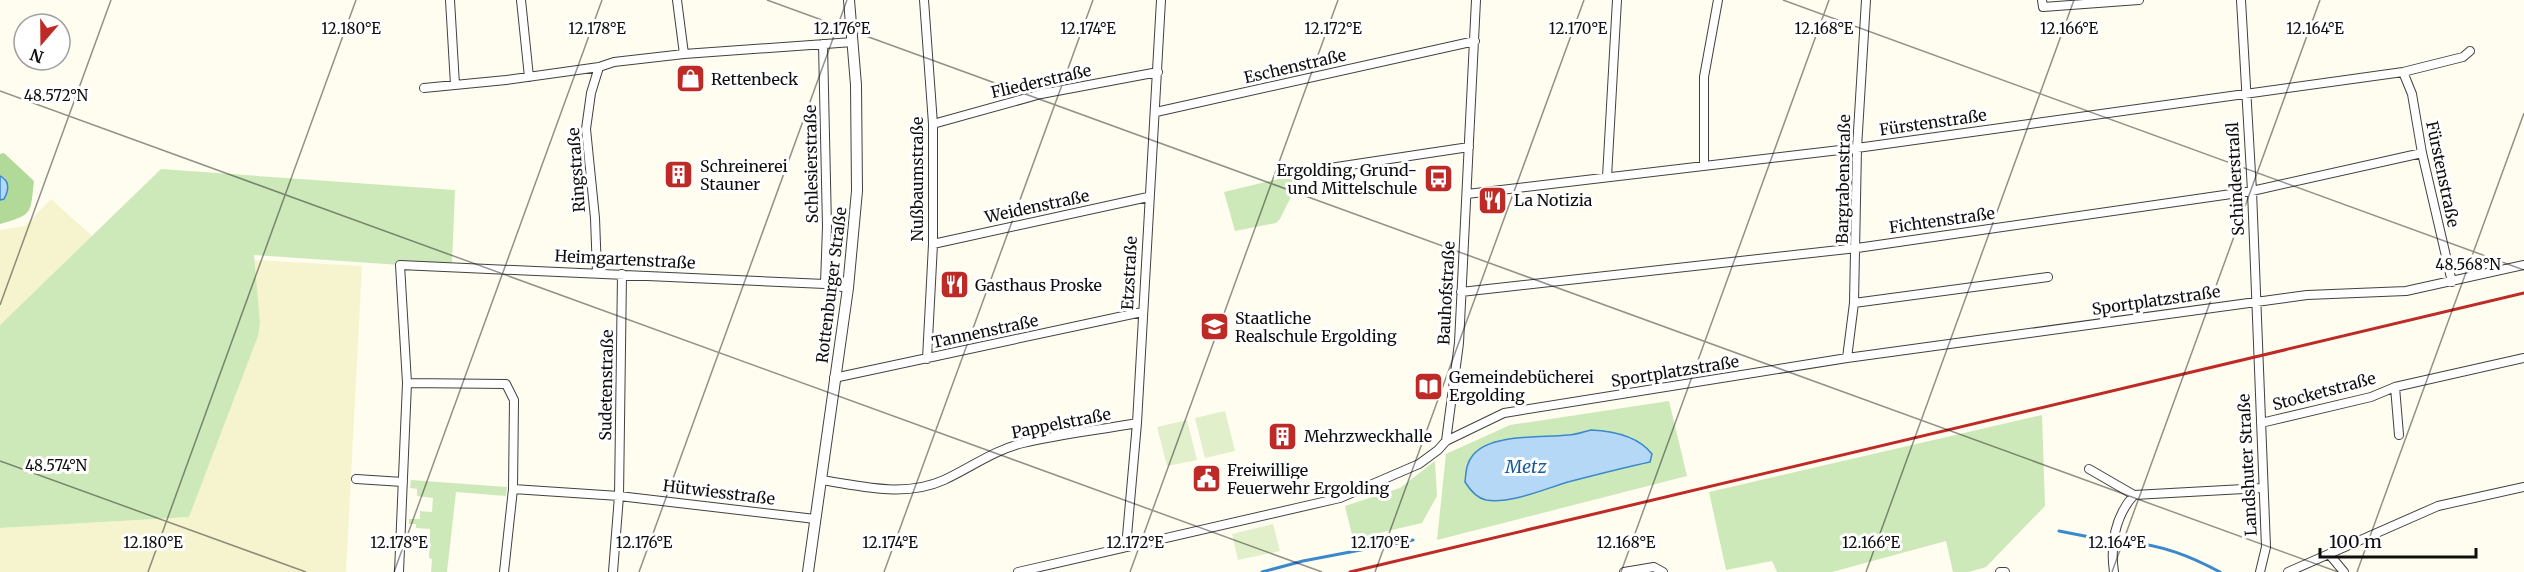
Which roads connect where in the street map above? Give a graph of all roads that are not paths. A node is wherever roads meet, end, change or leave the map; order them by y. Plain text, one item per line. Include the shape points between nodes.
1 (450, 0) edge
2 (521, 0) edge
3 (677, 0) edge
4 (849, 0) edge
5 (924, 0) edge
6 (1161, 0) edge
7 (1476, 0) edge
8 (1617, 0) edge
9 (1718, 0) edge
10 (1866, 0) edge
11 (2042, 0) edge
12 (2139, 0) edge
13 (2241, 0) edge
14 (1475, 41) junction
15 (853, 42) junction
16 (823, 44) junction
17 (2470, 51) dead end
18 (684, 54) junction
19 (599, 67) junction
20 (1158, 72) junction
21 (2403, 72) junction
22 (529, 77) junction
23 (455, 86) junction
24 (424, 88) dead end
25 (2245, 94) junction
26 (1156, 112) junction
27 (933, 124) junction
28 (1469, 147) junction
29 (1857, 148) junction
30 (2422, 153) junction
31 (1704, 166) junction
32 (1310, 171) dead end
33 (1607, 177) junction
34 (2252, 191) junction
35 (1467, 194) junction
36 (1148, 197) junction
37 (933, 244) junction
38 (1857, 248) junction
39 (2524, 265) edge
40 (597, 272) junction
41 (622, 274) junction
42 (2048, 277) dead end
43 (2452, 282) junction
44 (825, 284) junction
45 (848, 288) junction
46 (1461, 292) junction
47 (1854, 303) junction
48 (2256, 303) junction
49 (1142, 312) junction
50 (2259, 356) joint
51 (1847, 358) junction
52 (2524, 358) edge
53 (927, 359) junction
54 (834, 378) junction
55 (407, 383) junction
56 (2395, 387) junction
57 (1137, 423) junction
58 (2261, 423) junction
59 (2399, 435) dead end
60 (1446, 441) junction
61 (2090, 469) dead end
62 (356, 479) dead end
63 (821, 480) junction
64 (403, 482) junction
65 (2524, 487) edge
66 (2262, 488) junction
67 (513, 489) junction
68 (2134, 495) junction
69 (619, 496) junction
70 (815, 519) junction
71 (1126, 547) junction
72 (2329, 554) junction
73 (399, 572) edge
74 (504, 572) edge
75 (613, 572) edge
76 (808, 572) edge
77 (1018, 572) edge
78 (1624, 572) edge
79 (1663, 572) edge
80 (2114, 572) edge
81 (2260, 572) edge
82 (2288, 572) edge
83 (2344, 572) edge

1 - 23 street
2 - 22 street
3 - 18 street
4 - 15 street, Rottenburger Straße
5 - 27 street, Nußbaumstraße
6 - 20 street, Etzstraße
7 - 14 street, Bauhofstraße
8 - 33 street
9 - 31 street via 1704,77
10 - 29 street, Bargrabenstraße
11 - 12 street via 2043,7
13 - 25 street, Schinderstraßl
14 - 26 street, Eschenstraße
14 - 28 street, Bauhofstraße
15 - 16 street
15 - 45 street, Rottenburger Straße via 858,150
16 - 18 street
16 - 44 street, Schlesierstraße
17 - 21 street, Fürstenstraße via 2463,57
18 - 19 street
19 - 22 street
19 - 40 street, Ringstraße via 586,129
20 - 26 street, Etzstraße
20 - 27 street, Fliederstraße via 1041,94
21 - 25 street, Fürstenstraße
21 - 30 street, Fürstenstraße via 2412,94
22 - 23 street
23 - 24 street
25 - 29 street, Fürstenstraße
25 - 34 street, Schinderstraßl
26 - 36 street, Etzstraße
27 - 37 street, Nußbaumstraße
28 - 32 street
28 - 35 street, Bauhofstraße
29 - 31 street, Fürstenstraße
29 - 38 street, Bargrabenstraße
30 - 34 street, Fichtenstraße
30 - 43 street, Fürstenstraße
31 - 33 street, Fürstenstraße
33 - 35 street, Fürstenstraße
34 - 38 street, Fichtenstraße
34 - 48 street, Schinderstraßl
35 - 46 street, Bauhofstraße
36 - 37 street, Weidenstraße
36 - 49 street, Etzstraße
37 - 53 street, Nußbaumstraße
38 - 46 street, Fichtenstraße
38 - 47 street, Bargrabenstraße
39 - 43 street
40 - 41 street, Heimgartenstraße
40 - 55 street, Heimgartenstraße via 400,265
41 - 44 street, Heimgartenstraße
41 - 69 street, Sudetenstraße
42 - 47 street
43 - 48 street via 2406,291 2307,295
44 - 45 street, Heimgartenstraße
45 - 54 street, Rottenburger Straße
46 - 60 street, Bauhofstraße via 1459,343
47 - 51 street, Bargrabenstraße
48 - 50 street, Schinderstraßl
48 - 51 street, Sportplatzstraße
49 - 53 street, Tannenstraße
49 - 57 street, Etzstraße
50 - 58 street, Landshuter Straße
51 - 60 street, Sportplatzstraße via 1504,413
52 - 56 street, Stocketstraße
53 - 54 street, Tannenstraße
54 - 63 street, Rottenburger Straße
55 - 64 street
55 - 67 street via 506,384 514,400
56 - 58 street, Stocketstraße via 2371,397
56 - 59 street, Stocketstraße
57 - 63 street, Pappelstraße via 1022,443 922,488 894,491
57 - 71 street, Etzstraße
58 - 66 street, Landshuter Straße
60 - 71 street, Sportplatzstraße via 1419,464 1340,498
61 - 68 street
62 - 64 street
63 - 70 street, Rottenburger Straße
64 - 73 street
65 - 72 street via 2438,506
66 - 68 street
66 - 81 street, Landshuter Straße via 2266,547
67 - 69 street, Hütwiesstraße
67 - 74 street
68 - 80 street via 2125,505 2113,536
69 - 70 street, Hütwiesstraße
69 - 75 street
70 - 76 street, Rottenburger Straße
71 - 77 street, Sportplatzstraße
72 - 82 street
72 - 83 street
78 - 79 street via 1654,567

